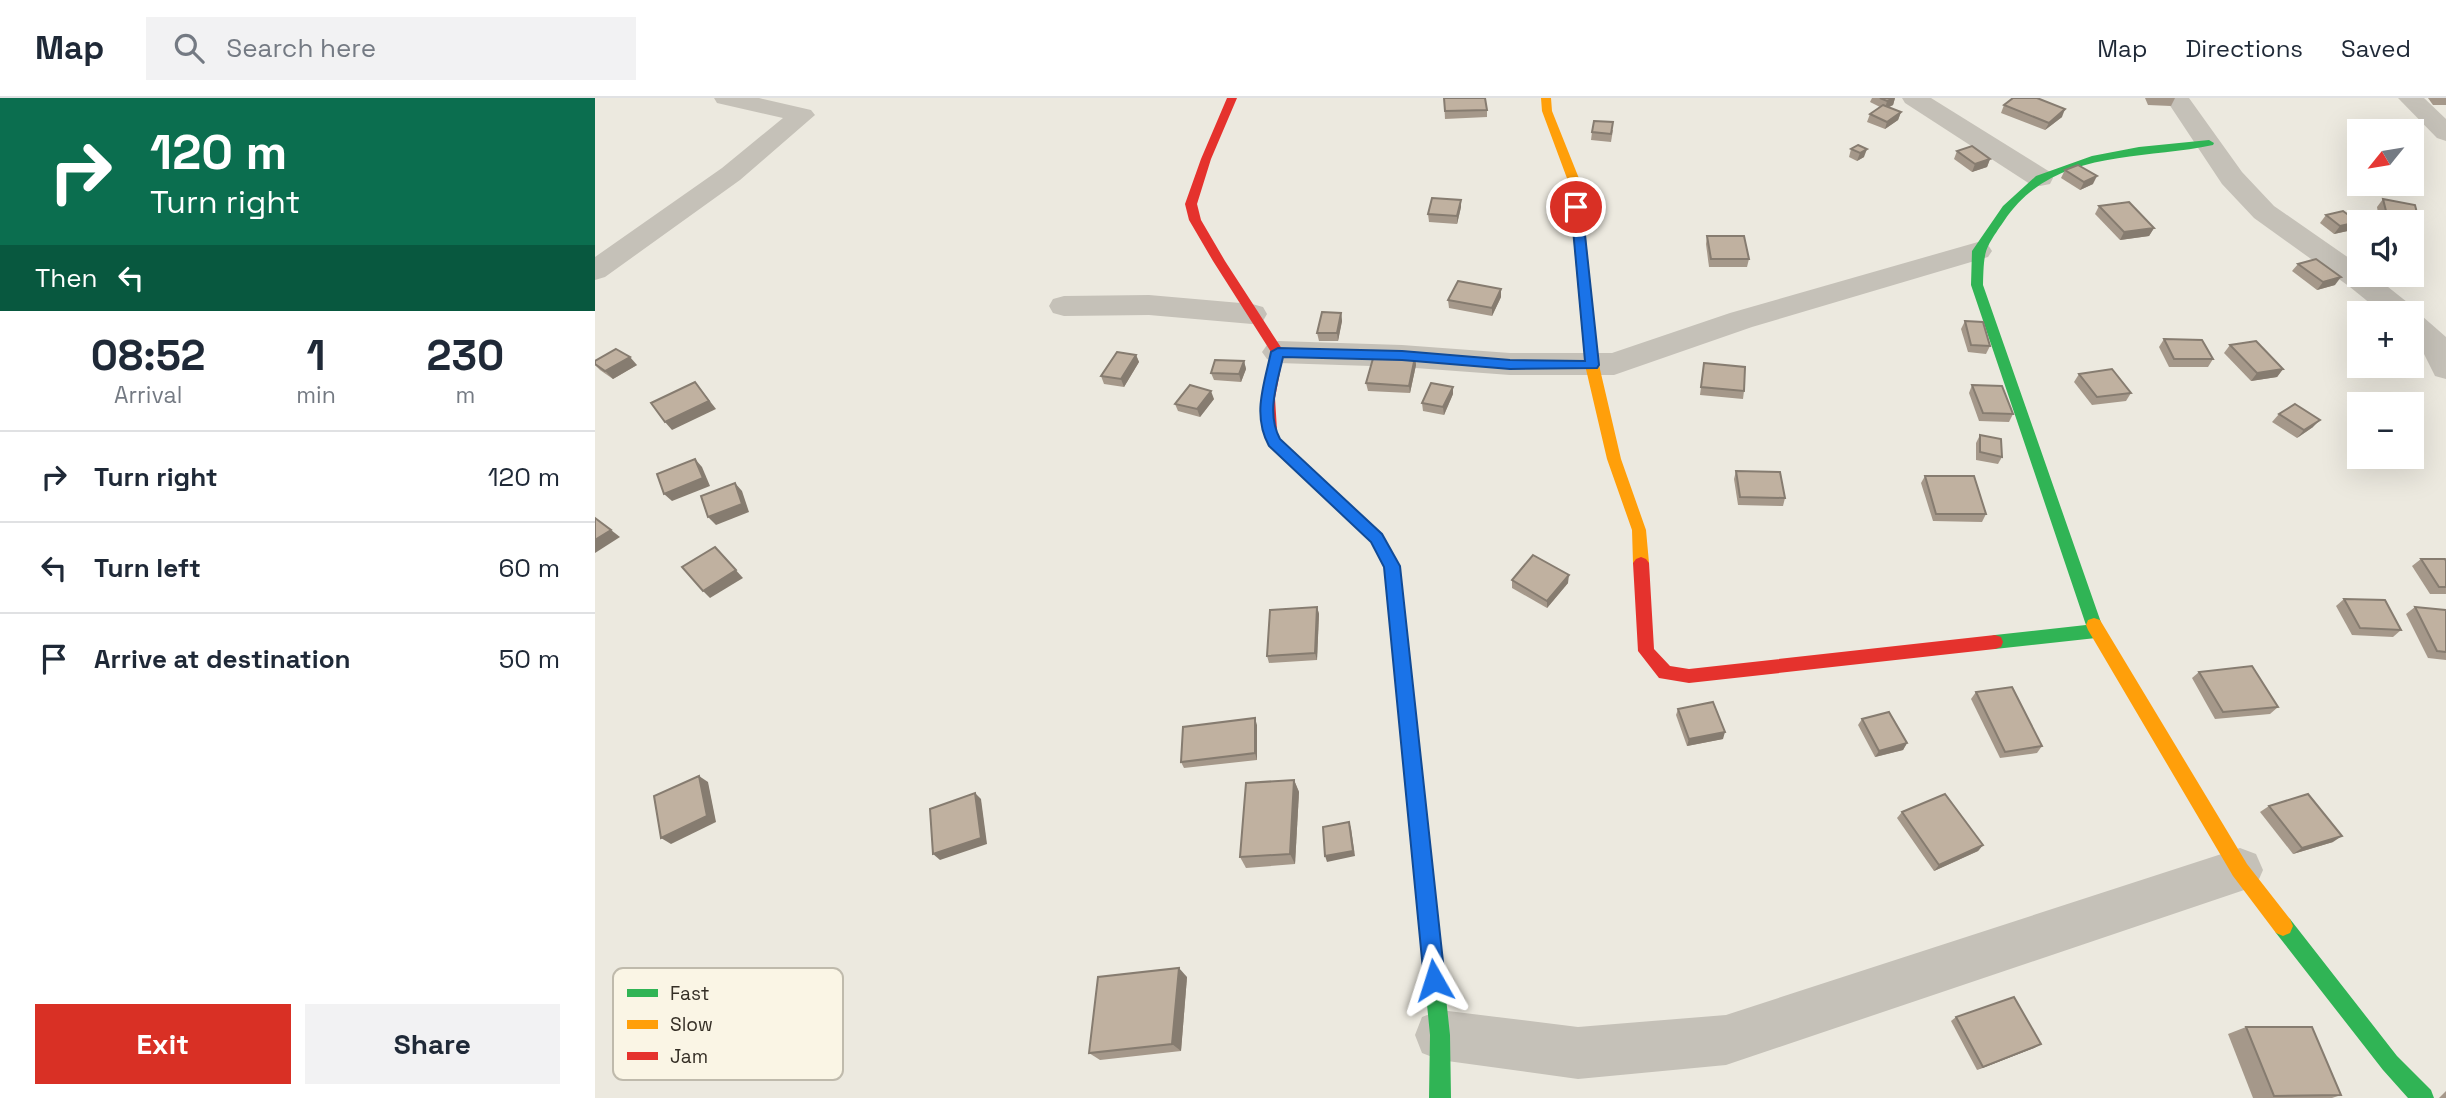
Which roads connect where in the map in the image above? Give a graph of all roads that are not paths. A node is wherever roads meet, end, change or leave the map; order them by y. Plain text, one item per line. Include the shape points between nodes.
1 (726, 98) edge
2 (1232, 98) edge
3 (1546, 98) edge
4 (1914, 98) edge
5 (2177, 98) edge
6 (2410, 98) edge
7 (2446, 133) edge
8 (2209, 143) junction
9 (2039, 178) junction
10 (1978, 251) junction
11 (595, 271) edge
12 (2386, 301) edge
13 (1064, 306) dead end
14 (1252, 314) junction
15 (2424, 334) edge
16 (2442, 349) edge
17 (1278, 352) junction
18 (1592, 365) junction
19 (2096, 631) junction
20 (2240, 870) junction
21 (1440, 1035) junction
22 (1440, 1098) edge
23 (2423, 1098) edge

1 - 11 street via 810,109 731,174
2 - 14 street via 1191,204 1195,220
3 - 18 street via 1574,181
4 - 9 street
5 - 8 street
6 - 7 street
8 - 9 street via 2092,159
8 - 12 street via 2232,178 2264,212
9 - 10 street via 2007,208
10 - 18 street via 1741,320 1632,359
10 - 19 street via 1977,285
13 - 14 street via 1149,305
14 - 17 street
15 - 16 street
17 - 18 street
17 - 21 street via 1266,402 1267,428 1274,442 1376,538 1392,566
18 - 19 street via 1614,459 1639,530 1646,651 1665,673 1689,676
19 - 20 street
20 - 21 street via 1726,1040 1578,1053
20 - 23 street via 2390,1063
21 - 22 street

